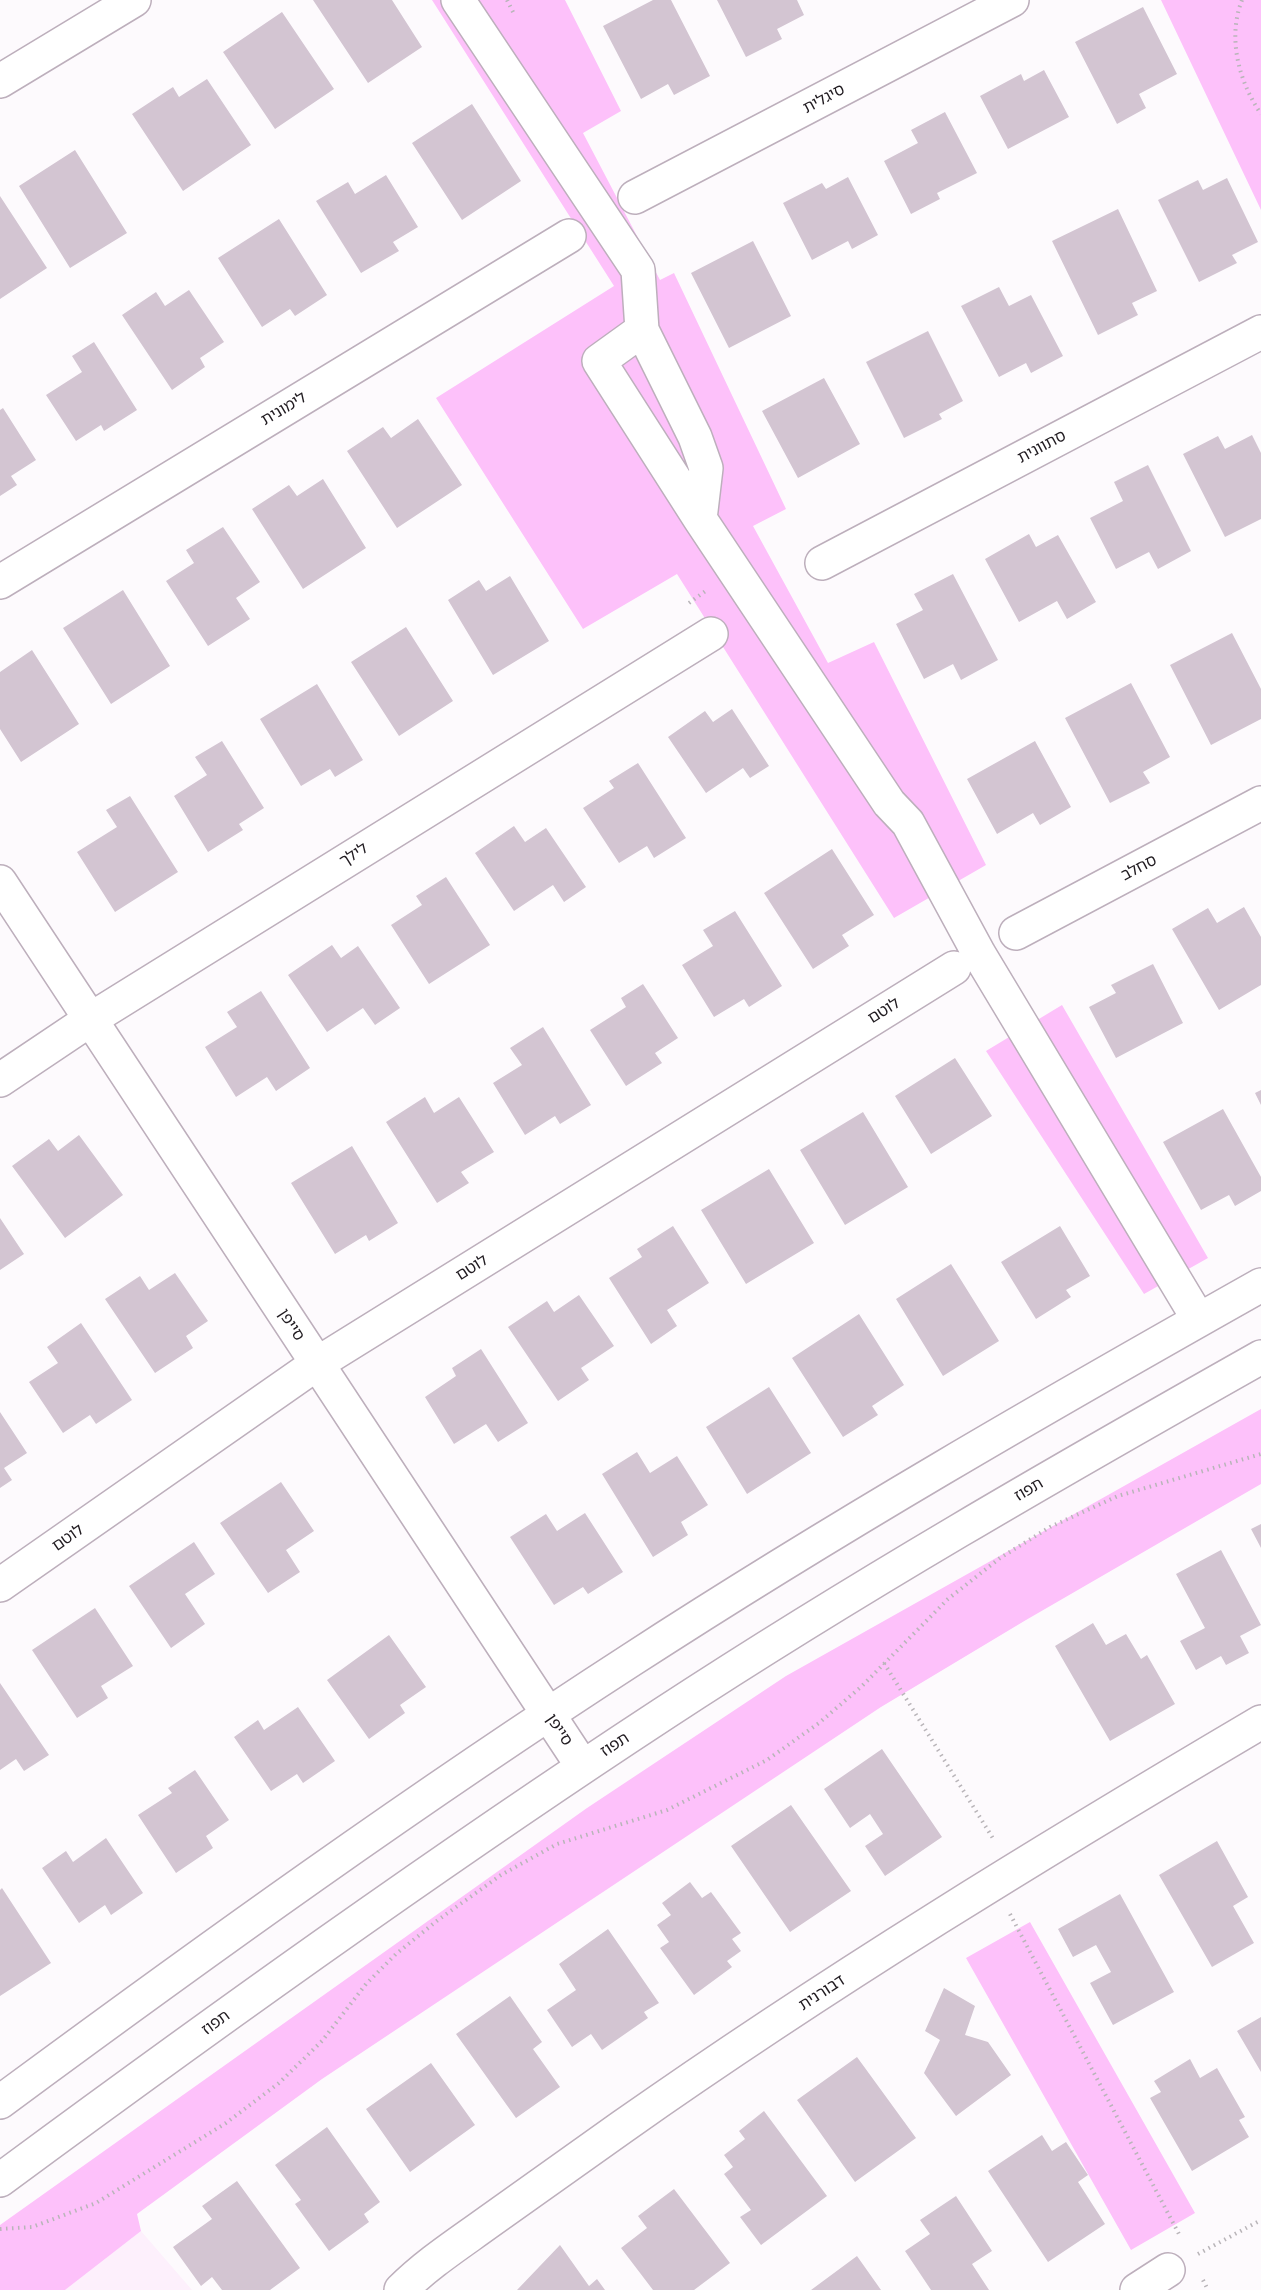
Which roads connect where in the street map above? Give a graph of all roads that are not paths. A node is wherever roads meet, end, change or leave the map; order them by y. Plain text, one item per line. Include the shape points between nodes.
1 (134, 0) edge
2 (458, 0) edge
3 (1012, 0) edge
4 (0, 81) edge
5 (635, 197) dead end
6 (569, 236) dead end
7 (642, 330) junction
8 (1261, 332) edge
9 (700, 519) junction
10 (822, 563) dead end
11 (0, 582) edge
12 (711, 634) dead end
13 (1261, 803) edge
14 (0, 882) edge
15 (1016, 933) dead end
16 (954, 968) dead end
17 (91, 1018) junction
18 (0, 1080) edge
19 (1261, 1285) edge
20 (1199, 1320) junction
21 (1261, 1357) edge
22 (317, 1364) junction
23 (0, 1585) edge
24 (548, 1714) junction
25 (1261, 1722) edge
26 (583, 1767) junction
27 (0, 2102) edge
28 (0, 2180) edge
29 (1179, 2263) road end
30 (401, 2290) edge
31 (1137, 2290) edge

1 - 4 street
2 - 7 street via 638,270
3 - 5 street, סיגלית
6 - 11 street, לימונית
7 - 9 street via 695,437 706,468
7 - 9 street via 599,360
8 - 10 street, סתוונית
9 - 20 street via 889,803 908,823 979,954
12 - 17 street, לילך
13 - 15 street, סחלב
14 - 17 street, סייפן
16 - 22 street, לוטם
17 - 18 street, לילך
17 - 22 street, סייפן
19 - 20 street
20 - 24 street via 860,1517
21 - 26 street, תפוז via 902,1565
22 - 23 street, לוטם
22 - 24 street, סייפן
24 - 26 street, סייפן
24 - 27 street
25 - 30 street, דבורנית via 877,1957 677,2089 452,2248
26 - 28 street, תפוז
29 - 31 street

